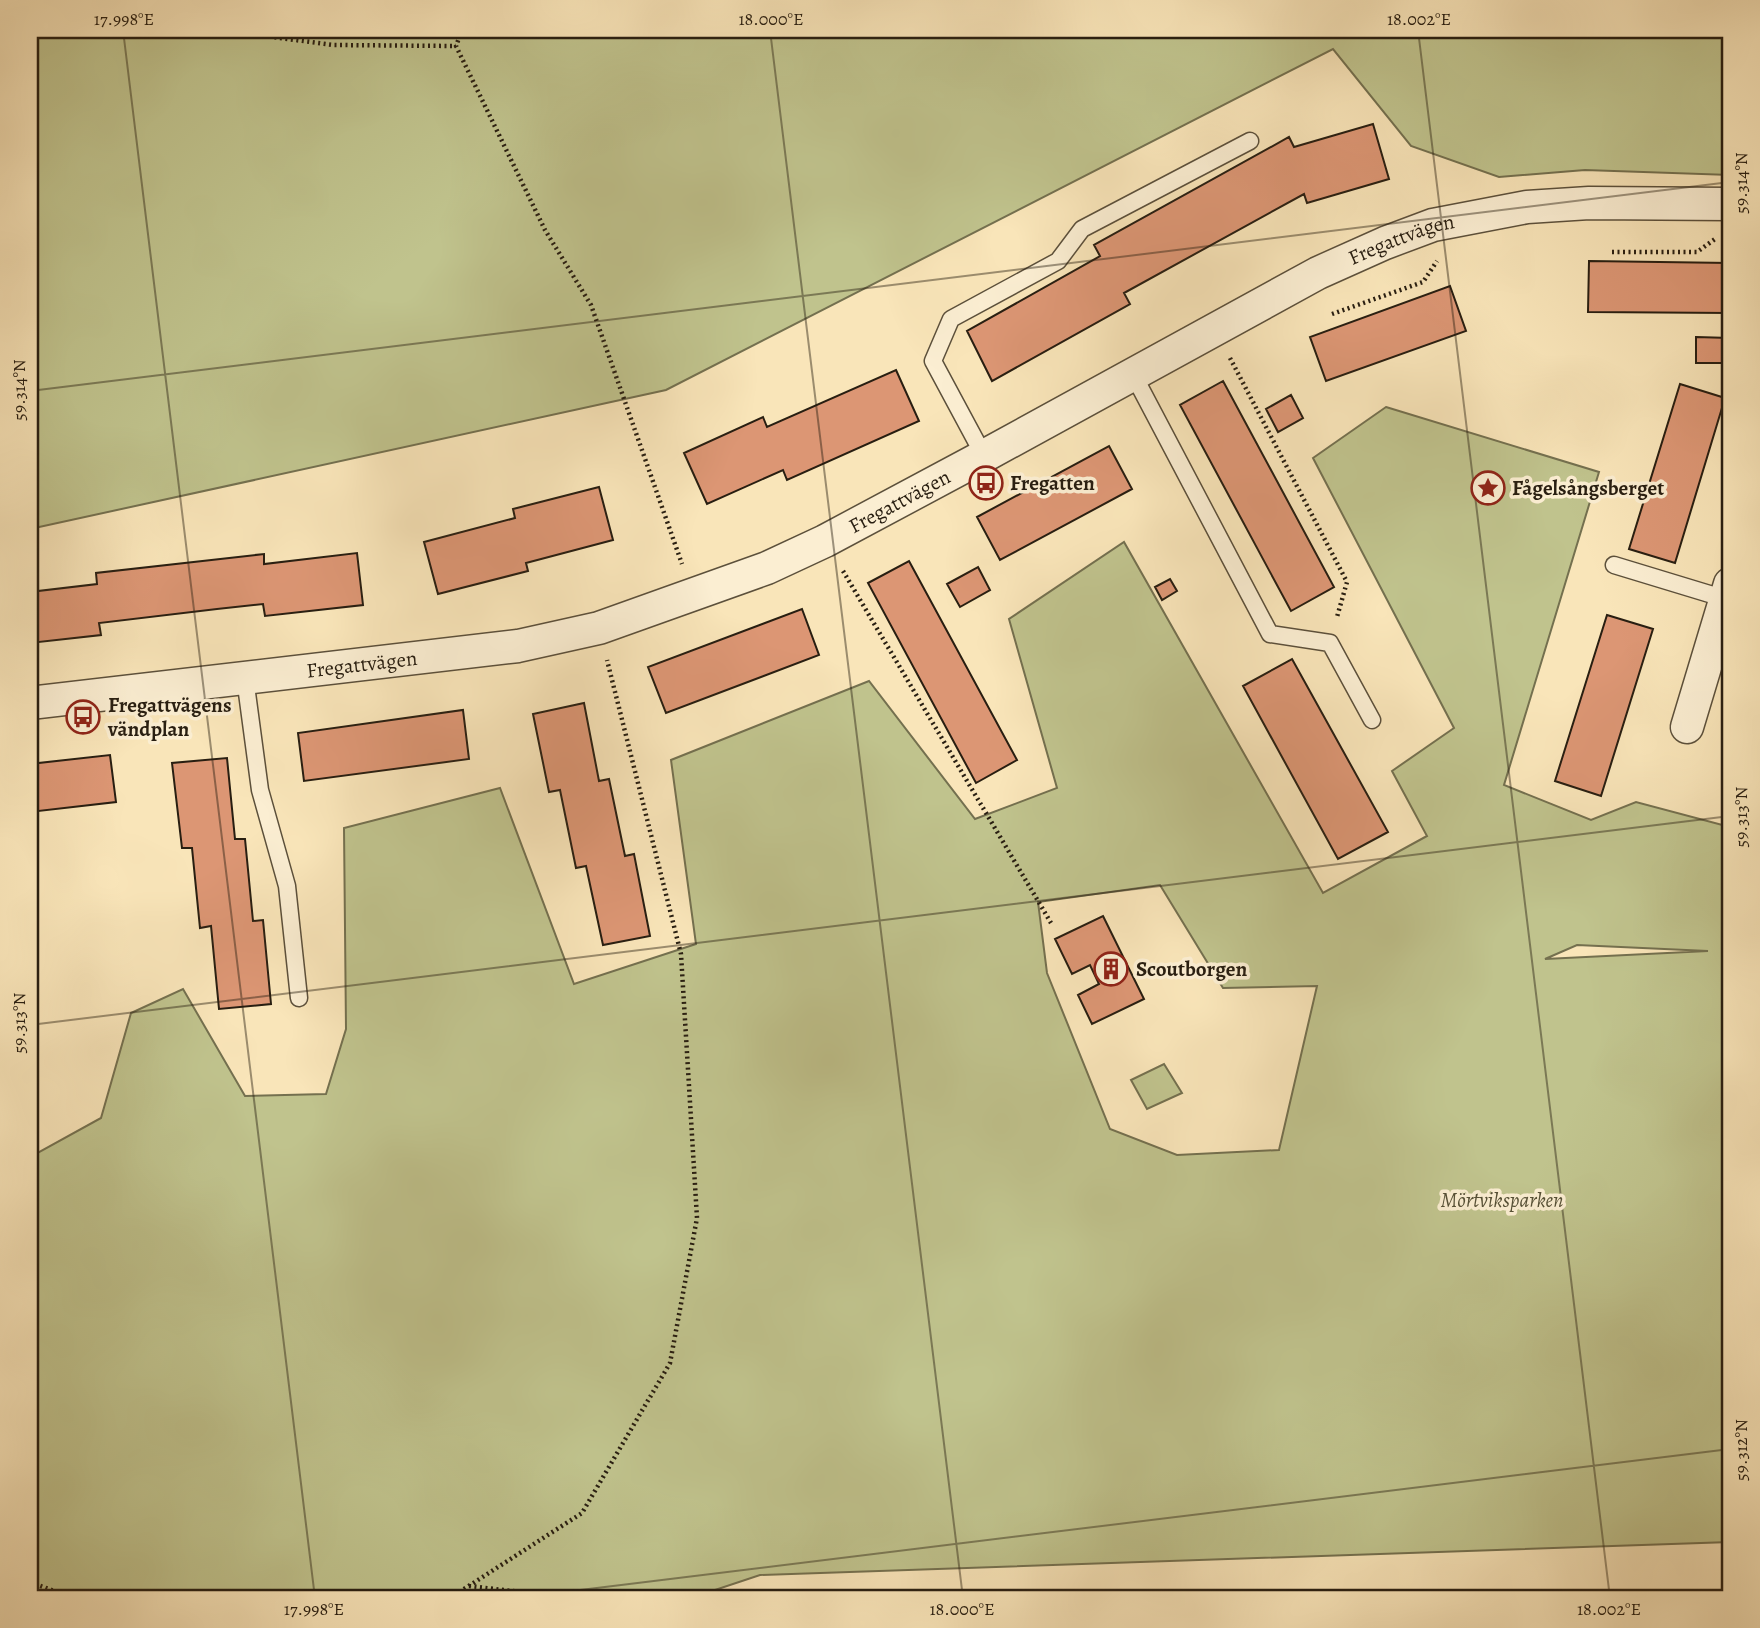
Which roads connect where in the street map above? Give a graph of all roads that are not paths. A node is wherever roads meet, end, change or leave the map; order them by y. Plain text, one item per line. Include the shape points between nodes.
1 (1250, 141) dead end
2 (1730, 204) edge
3 (1133, 374) junction
4 (984, 456) junction
5 (1614, 565) dead end
6 (1728, 592) edge
7 (245, 678) junction
8 (30, 703) edge
9 (1372, 720) dead end
10 (1687, 727) dead end
11 (299, 998) dead end

1 - 4 lane via 1082,229 1058,261 951,319 933,361
2 - 3 street, Fregattvägen via 1527,207 1433,225 1318,273
3 - 4 street, Fregattvägen
3 - 9 lane via 1270,634 1330,643
4 - 7 street, Fregattvägen via 767,568 599,628 518,646
5 - 6 lane
6 - 10 street
7 - 8 street, Fregattvägen
7 - 11 lane via 261,790 287,886

